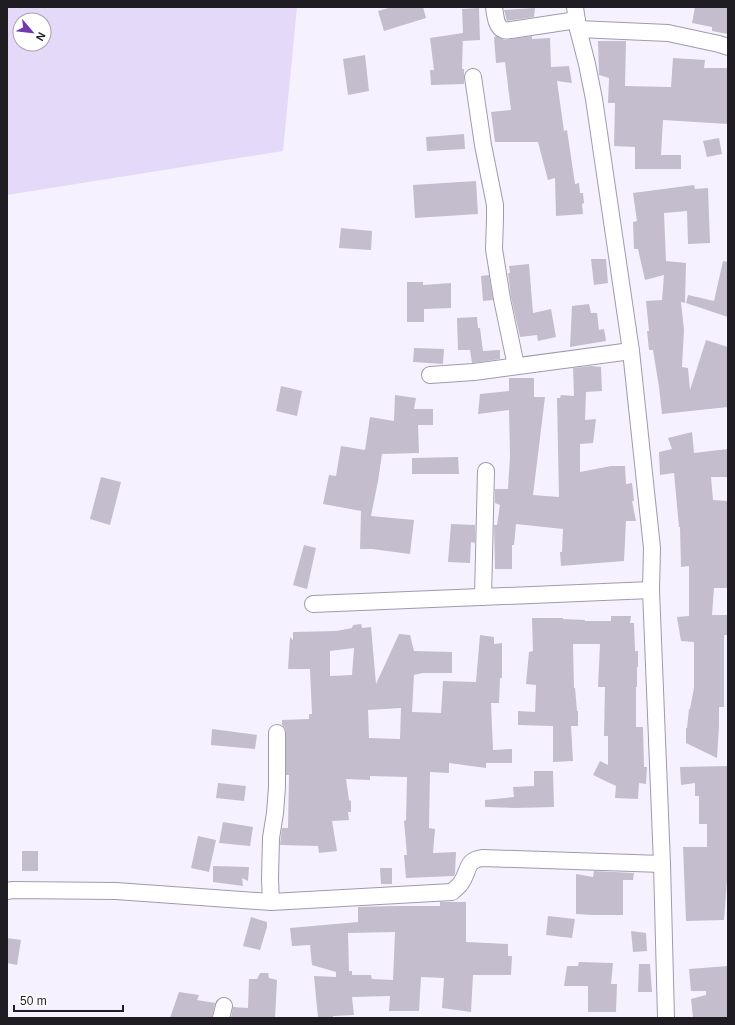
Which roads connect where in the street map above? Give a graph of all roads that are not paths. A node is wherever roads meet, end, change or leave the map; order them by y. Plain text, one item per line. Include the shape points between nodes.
1 (494, 7) edge
2 (577, 19) edge
3 (728, 47) edge
4 (473, 77) dead end
5 (631, 351) junction
6 (516, 366) junction
7 (430, 375) dead end
8 (486, 471) dead end
9 (651, 590) junction
10 (482, 597) junction
11 (312, 604) dead end
12 (277, 733) dead end
13 (662, 864) junction
14 (7, 891) edge
15 (271, 902) junction
16 (666, 1018) edge

1 - 2 street via 498,23 504,30
2 - 3 street via 668,33
2 - 5 street via 594,99
4 - 6 street via 495,205 494,249
5 - 6 street
5 - 9 street via 652,548
6 - 7 street
8 - 10 street
9 - 10 street
9 - 13 street
10 - 11 street
12 - 15 street via 277,788 270,838
13 - 15 street via 483,858 471,861 461,883 452,892
13 - 16 street
14 - 15 street via 116,891

